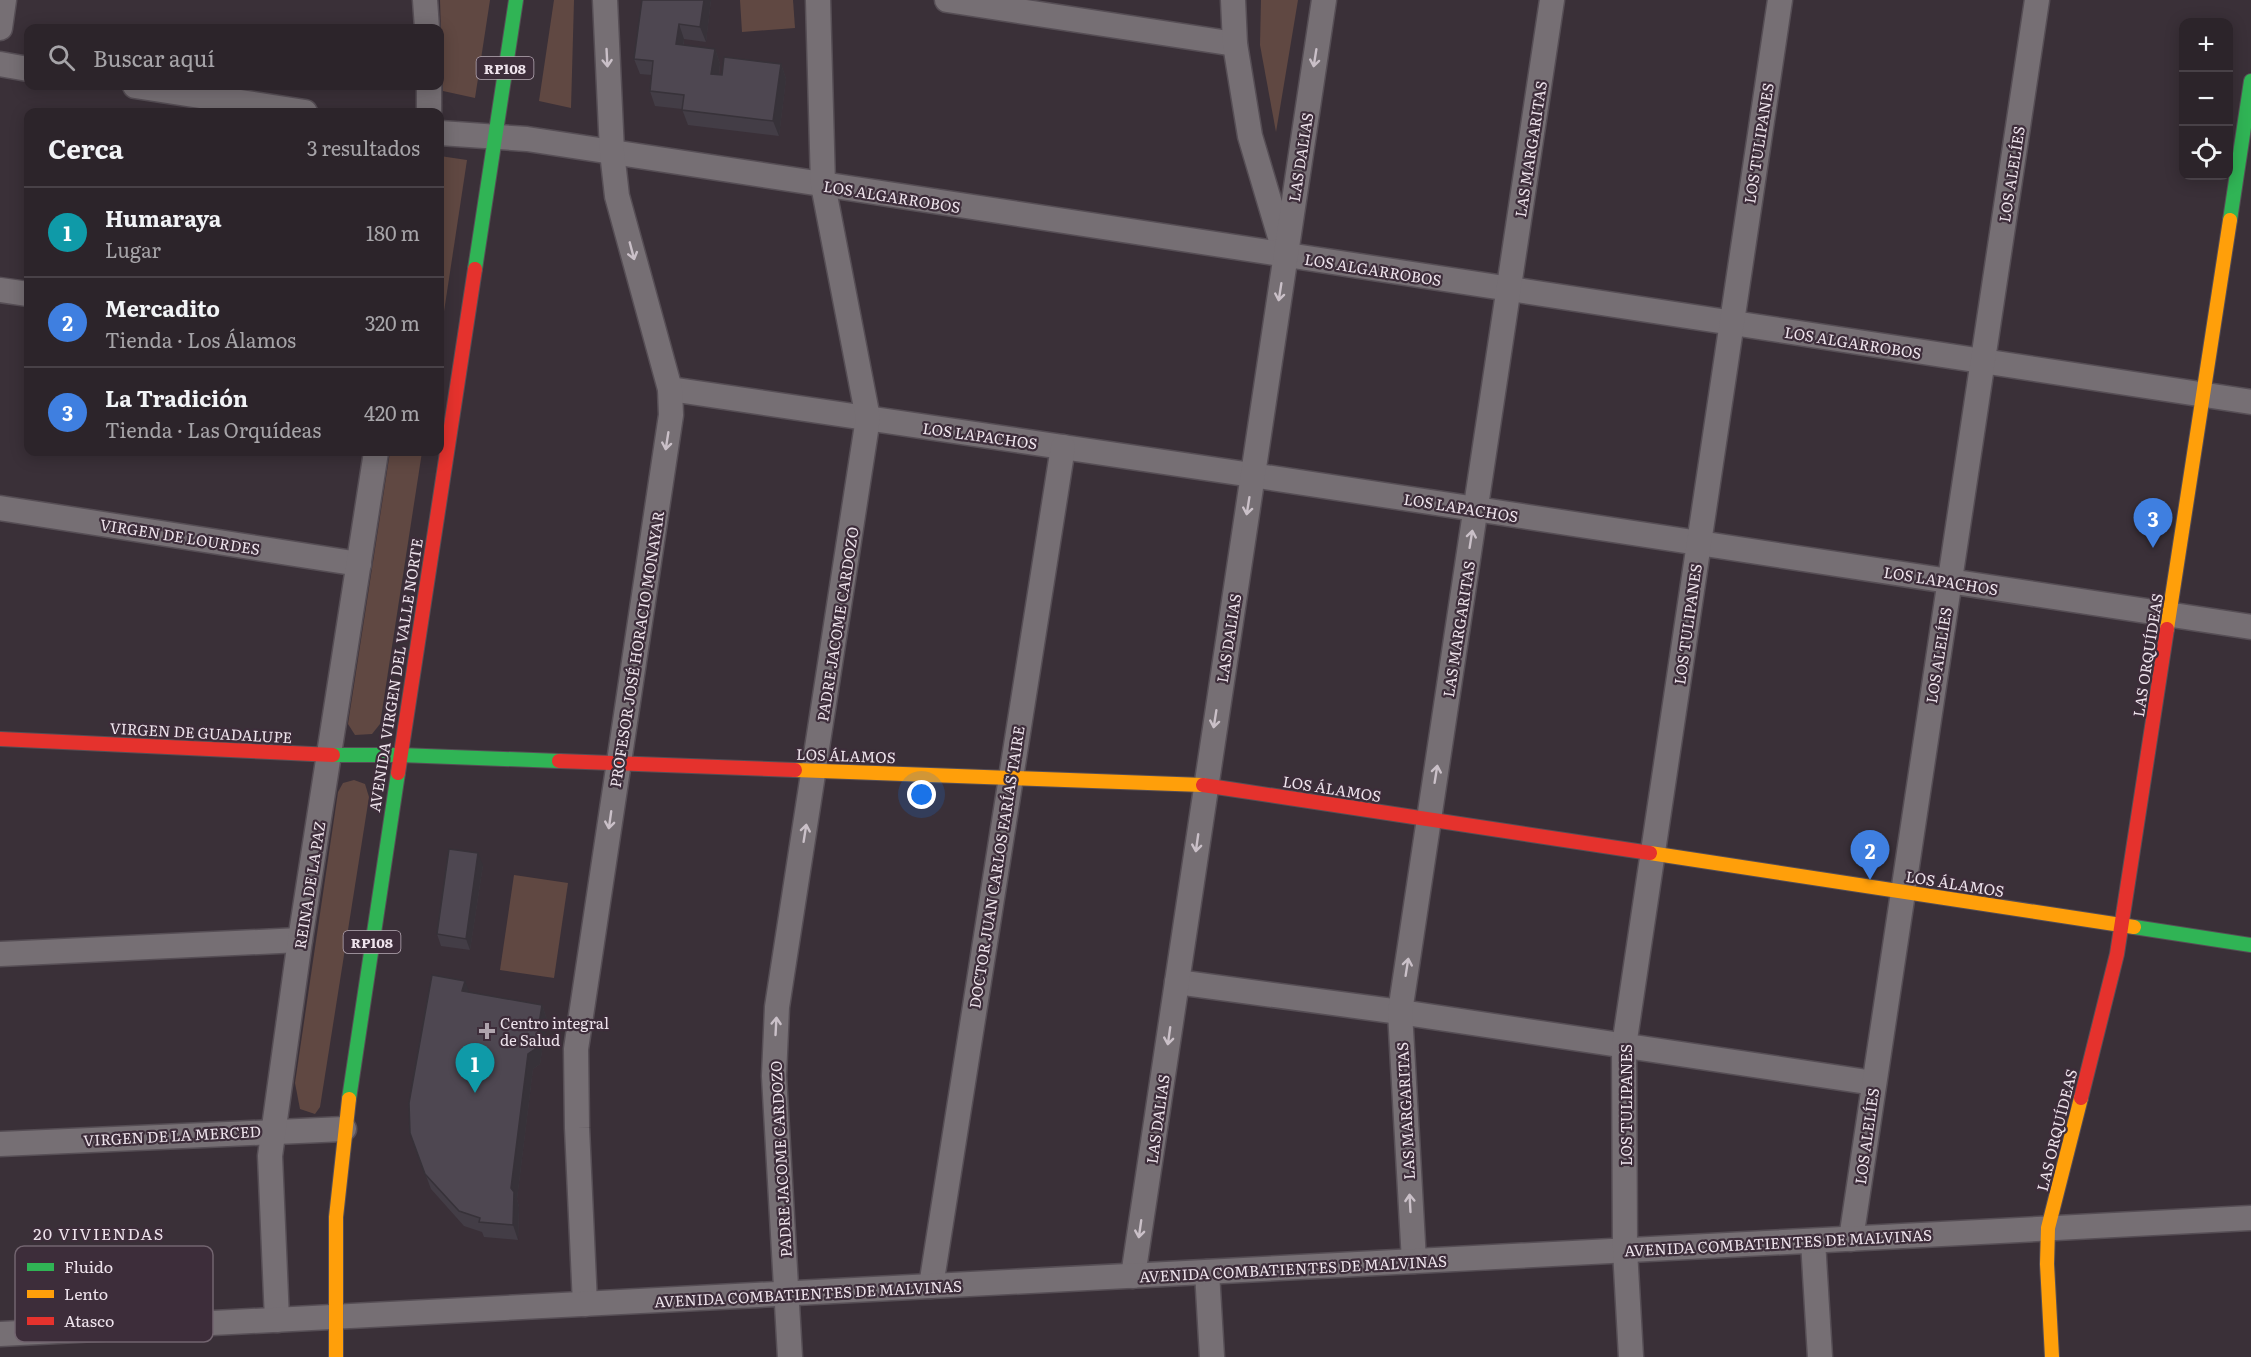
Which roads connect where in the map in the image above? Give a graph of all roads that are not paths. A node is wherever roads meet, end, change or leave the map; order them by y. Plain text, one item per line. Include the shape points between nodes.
1 (4, 0) edge
2 (425, 0) edge
3 (516, 0) edge
4 (604, 0) edge
5 (818, 0) edge
6 (947, 0) edge
7 (1233, 0) edge
8 (1324, 0) edge
9 (1552, 0) edge
10 (1780, 0) edge
11 (2037, 0) edge
12 (427, 24) edge
13 (0, 28) edge
14 (1235, 44) junction
15 (0, 64) edge
16 (24, 68) edge
17 (2251, 81) edge
18 (161, 90) edge
19 (429, 90) edge
20 (279, 108) edge
21 (429, 108) edge
22 (444, 133) edge
23 (495, 136) junction
24 (612, 152) junction
25 (823, 185) junction
26 (1285, 255) junction
27 (0, 290) edge
28 (1509, 290) junction
29 (24, 293) edge
30 (1731, 323) junction
31 (1982, 362) junction
32 (670, 389) junction
33 (2203, 395) junction
34 (2251, 402) edge
35 (868, 418) junction
36 (1063, 447) junction
37 (375, 456) edge
38 (1252, 475) junction
39 (0, 508) edge
40 (1476, 509) junction
41 (1699, 543) junction
42 (359, 564) junction
43 (1949, 581) junction
44 (2170, 615) junction
45 (2251, 627) edge
46 (0, 740) edge
47 (329, 754) junction
48 (400, 754) junction
49 (619, 762) junction
50 (815, 770) junction
51 (1010, 778) junction
52 (1206, 785) junction
53 (1429, 819) junction
54 (1653, 853) junction
55 (1903, 892) junction
56 (2122, 925) junction
57 (300, 940) junction
58 (2251, 945) edge
59 (0, 954) edge
60 (1177, 982) junction
61 (1400, 1012) junction
62 (1624, 1046) junction
63 (1874, 1083) junction
64 (344, 1129) junction
65 (273, 1130) junction
66 (0, 1144) edge
67 (2251, 1218) edge
68 (2048, 1228) junction
69 (1851, 1239) junction
70 (1813, 1241) junction
71 (1625, 1250) junction
72 (1414, 1261) junction
73 (1207, 1272) junction
74 (1134, 1276) junction
75 (931, 1286) junction
76 (787, 1294) junction
77 (585, 1304) junction
78 (335, 1317) junction
79 (277, 1320) junction
80 (213, 1323) edge
81 (15, 1333) edge
82 (0, 1334) edge
83 (336, 1357) edge
84 (790, 1357) edge
85 (1212, 1357) edge
86 (1631, 1357) edge
87 (1820, 1357) edge
88 (2052, 1357) edge

1 - 13 street
2 - 12 street
3 - 23 street, AVENIDA VIRGEN DEL VALLE NORTE / RP108
4 -> 24 street, PROFESOR JOSÉ HORACIO MONAYAR
5 - 25 street, PADRE JACOME CARDOZO
6 - 14 street
7 - 14 street
8 -> 26 street, LAS DALIAS
9 - 28 street, LAS MARGARITAS
10 - 30 street, LOS TULIPANES
11 - 31 street, LOS ALELÍES
14 - 26 street via 1250,136
15 - 16 street
17 - 33 street, LAS ORQUÍDEAS
18 - 20 street
19 - 21 street
22 - 23 street, LOS ALGARROBOS
23 - 24 street, LOS ALGARROBOS
23 - 48 street, AVENIDA VIRGEN DEL VALLE NORTE / RP108
24 - 25 street, LOS ALGARROBOS
24 -> 32 street, PROFESOR JOSÉ HORACIO MONAYAR via 617,196
25 - 26 street, LOS ALGARROBOS
25 - 35 street, PADRE JACOME CARDOZO
26 - 28 street, LOS ALGARROBOS
26 -> 38 street, LAS DALIAS
27 - 29 street
28 - 30 street, LOS ALGARROBOS
28 - 40 street, LAS MARGARITAS
30 - 31 street, LOS ALGARROBOS
30 - 41 street, LOS TULIPANES
31 - 33 street, LOS ALGARROBOS
31 - 43 street, LOS ALELÍES
32 - 35 street, LOS LAPACHOS
32 -> 49 street, PROFESOR JOSÉ HORACIO MONAYAR via 671,414
33 - 34 street, LOS ALGARROBOS
33 - 44 street, LAS ORQUÍDEAS
35 - 36 street, LOS LAPACHOS
35 - 50 street, PADRE JACOME CARDOZO
36 - 38 street, LOS LAPACHOS
36 - 51 street, DOCTOR JUAN CARLOS FARÍAS TAIRE
37 - 42 street, REINA DE LA PAZ
38 - 40 street, LOS LAPACHOS
38 -> 52 street, LAS DALIAS
39 - 42 street, VIRGEN DE LOURDES
40 - 41 street, LOS LAPACHOS
53 -> 40 street, LAS MARGARITAS
41 - 43 street, LOS LAPACHOS
41 - 54 street, LOS TULIPANES
42 - 47 street, REINA DE LA PAZ
43 - 44 street, LOS LAPACHOS
43 - 55 street, LOS ALELÍES
44 - 45 street, LOS LAPACHOS
44 - 56 street, LAS ORQUÍDEAS
46 - 47 street, VIRGEN DE GUADALUPE
47 - 48 street, VIRGEN DE GUADALUPE
47 - 57 street, REINA DE LA PAZ
48 - 49 street, LOS ÁLAMOS
48 - 64 street, AVENIDA VIRGEN DEL VALLE NORTE / RP108
49 - 50 street, LOS ÁLAMOS
49 -> 77 street, PROFESOR JOSÉ HORACIO MONAYAR via 576,1049
50 - 51 street, LOS ÁLAMOS
76 -> 50 street, PADRE JACOME CARDOZO via 774,1076 777,1007
51 - 52 street, LOS ÁLAMOS
51 - 75 street, DOCTOR JUAN CARLOS FARÍAS TAIRE
52 - 53 street, LOS ÁLAMOS
52 -> 60 street, LAS DALIAS
53 - 54 street, LOS ÁLAMOS
61 -> 53 street, LAS MARGARITAS
54 - 55 street, LOS ÁLAMOS
54 - 62 street, LOS TULIPANES
55 - 56 street, LOS ÁLAMOS
55 - 63 street, LOS ALELÍES
56 - 58 street, LOS ÁLAMOS
56 - 68 street, LAS ORQUÍDEAS
57 - 59 street
57 - 65 street, REINA DE LA PAZ
60 - 61 street
60 -> 74 street, LAS DALIAS
61 - 62 street
72 -> 61 street, LAS MARGARITAS
62 - 63 street
62 - 71 street, LOS TULIPANES
63 - 69 street, LOS ALELÍES
64 - 65 street, VIRGEN DE LA MERCED
64 - 78 street, AVENIDA VIRGEN DEL VALLE NORTE / RP108 via 336,1217
65 - 66 street, VIRGEN DE LA MERCED
65 - 79 street, REINA DE LA PAZ via 270,1156
67 - 68 street, AVENIDA COMBATIENTES DE MALVINAS
68 - 69 street, AVENIDA COMBATIENTES DE MALVINAS
68 - 88 street, LAS ORQUÍDEAS
69 - 70 street, AVENIDA COMBATIENTES DE MALVINAS
70 - 71 street, AVENIDA COMBATIENTES DE MALVINAS
70 - 87 street
71 - 72 street, AVENIDA COMBATIENTES DE MALVINAS
71 - 86 street, LOS TULIPANES
72 - 73 street, AVENIDA COMBATIENTES DE MALVINAS
73 - 74 street, AVENIDA COMBATIENTES DE MALVINAS
73 - 85 street
74 - 75 street, AVENIDA COMBATIENTES DE MALVINAS
75 - 76 street, AVENIDA COMBATIENTES DE MALVINAS
76 - 77 street, AVENIDA COMBATIENTES DE MALVINAS
76 - 84 street, PADRE JACOME CARDOZO
77 - 78 street, AVENIDA COMBATIENTES DE MALVINAS
78 - 79 street, AVENIDA COMBATIENTES DE MALVINAS
78 - 83 street, AVENIDA VIRGEN DEL VALLE NORTE / RP108
79 - 80 street, AVENIDA COMBATIENTES DE MALVINAS
81 - 82 street, AVENIDA COMBATIENTES DE MALVINAS

